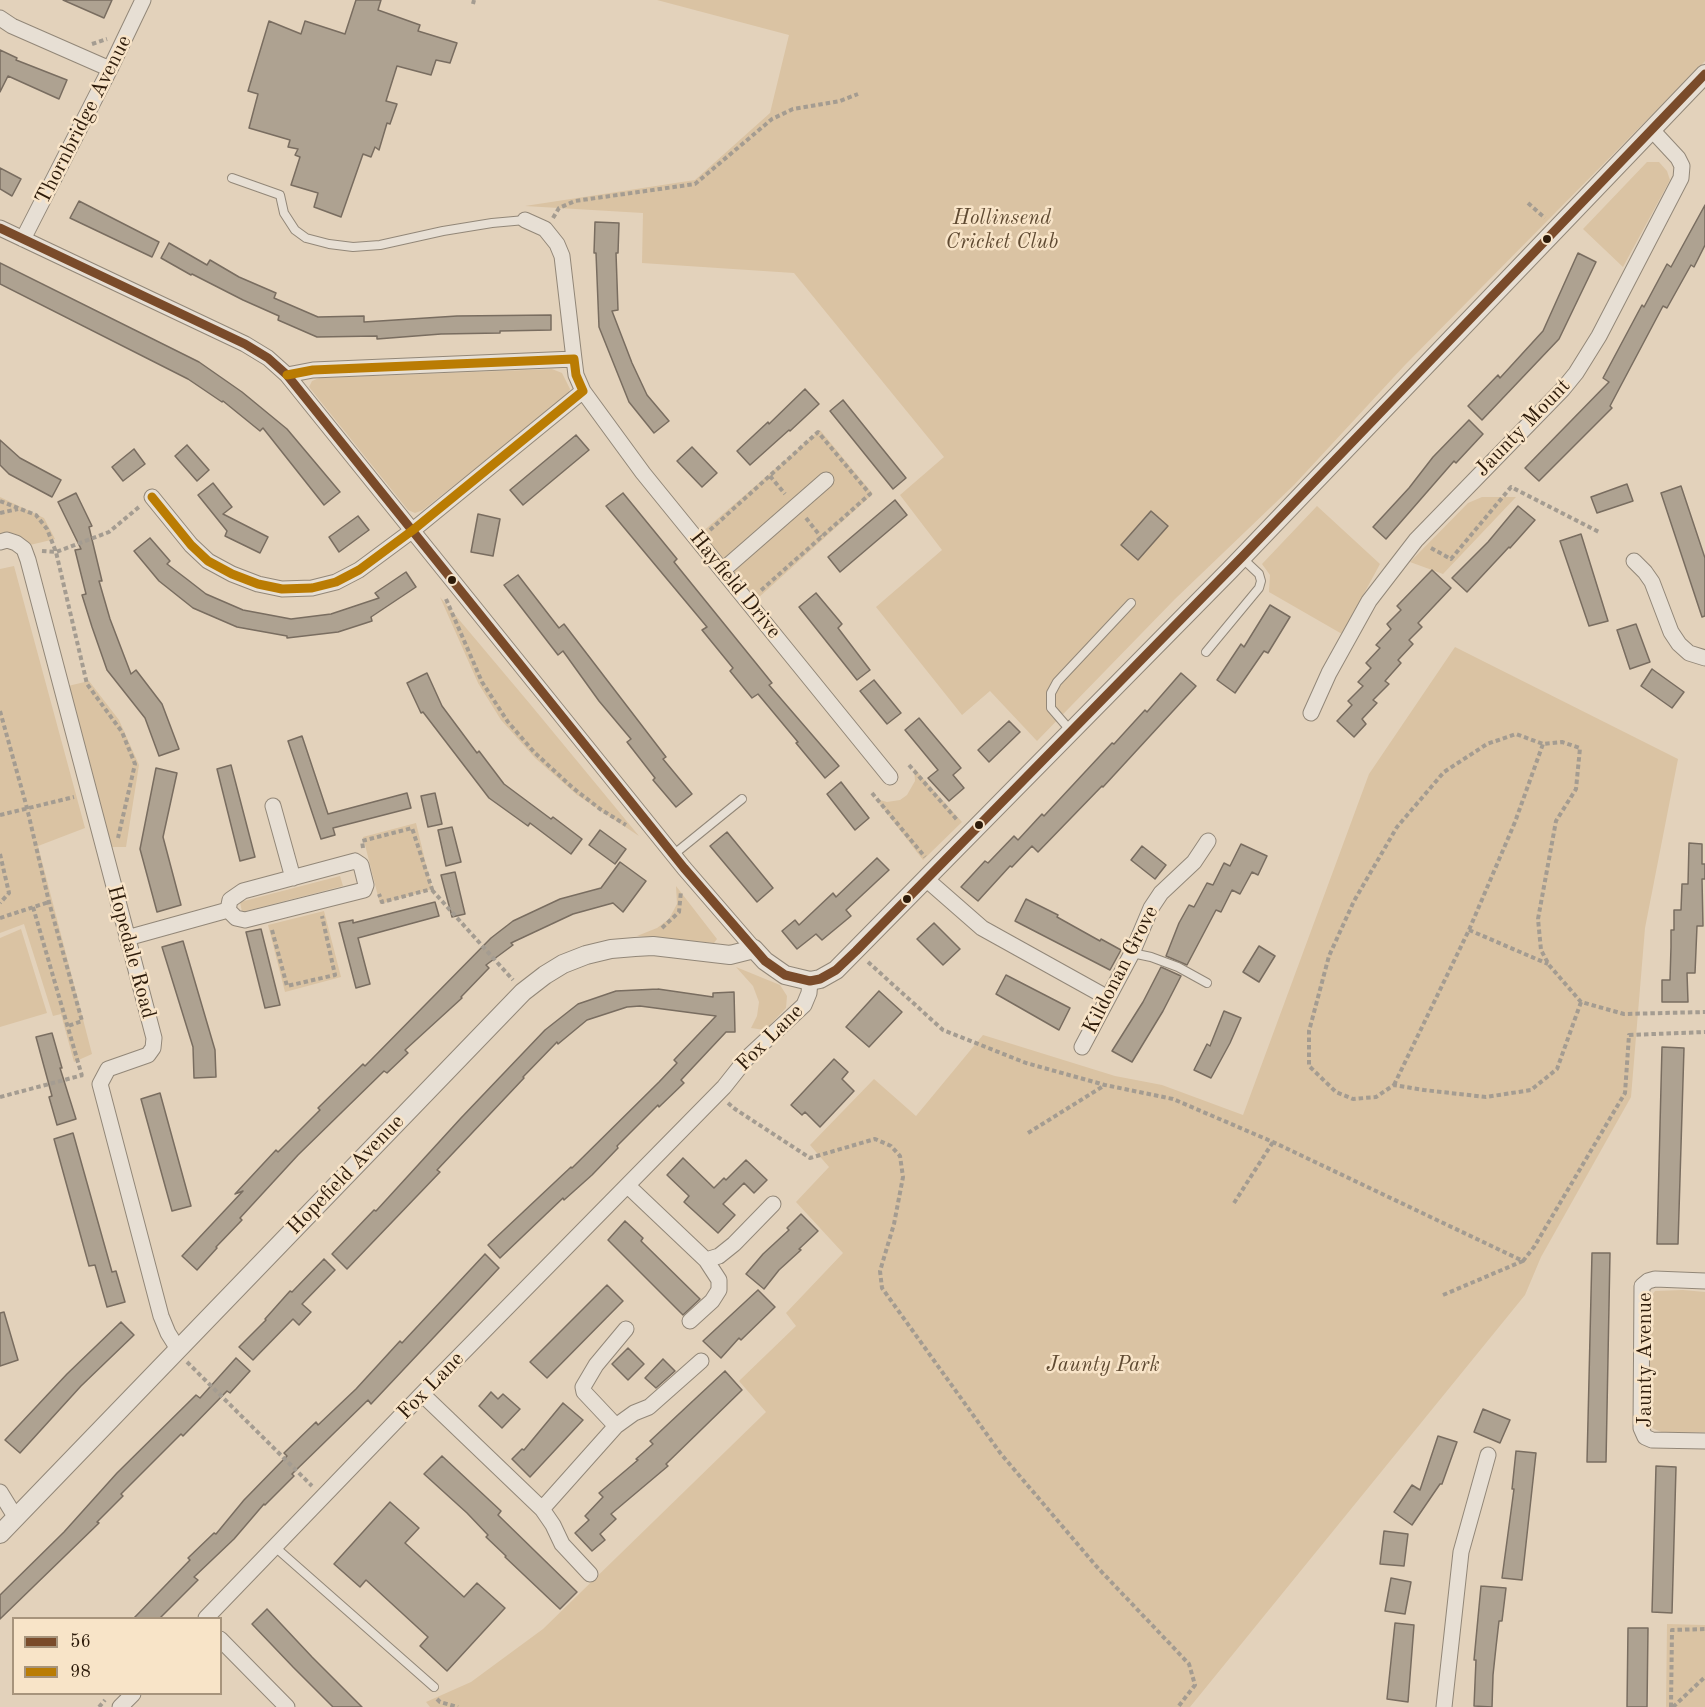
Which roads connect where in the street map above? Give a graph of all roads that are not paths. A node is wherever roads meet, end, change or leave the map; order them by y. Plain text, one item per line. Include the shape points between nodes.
1 (143, 0) edge
2 (0, 18) edge
3 (110, 69) junction
4 (1705, 74) edge
5 (1652, 130) junction
6 (232, 178) dead end
7 (525, 220) joint
8 (0, 228) edge
9 (23, 239) junction
10 (574, 359) junction
11 (287, 375) junction
12 (583, 391) junction
13 (826, 480) dead end
14 (152, 497) road end
15 (413, 530) junction
16 (0, 542) edge
17 (1242, 557) junction
18 (1634, 561) dead end
19 (723, 570) junction
20 (1131, 603) dead end
21 (1206, 652) dead end
22 (1705, 658) edge
23 (1311, 712) dead end
24 (1071, 732) junction
25 (890, 777) dead end
26 (742, 799) dead end
27 (273, 806) dead end
28 (1208, 841) dead end
29 (674, 855) junction
30 (930, 874) junction
31 (293, 878) junction
32 (228, 910) junction
33 (127, 938) junction
34 (754, 950) junction
35 (1132, 954) junction
36 (810, 981) junction
37 (1207, 983) dead end
38 (1108, 998) junction
39 (1082, 1047) dead end
40 (628, 1186) junction
41 (773, 1204) dead end
42 (706, 1260) junction
43 (1705, 1281) edge
44 (690, 1321) dead end
45 (626, 1329) dead end
46 (178, 1349) junction
47 (701, 1361) dead end
48 (422, 1394) junction
49 (616, 1426) junction
50 (1705, 1441) edge
51 (1488, 1455) dead end
52 (0, 1492) edge
53 (542, 1509) junction
54 (16, 1518) junction
55 (0, 1534) edge
56 (276, 1547) junction
57 (590, 1574) dead end
58 (207, 1617) edge
59 (222, 1641) edge
60 (434, 1687) road end
61 (132, 1695) edge
62 (120, 1707) edge
63 (287, 1707) edge
64 (1444, 1707) edge

1 - 3 street, Thornbridge Avenue
2 - 3 street
3 - 9 street, Thornbridge Avenue
4 - 5 street, Fox Lane
5 - 17 street, Fox Lane
5 - 23 street, Jaunty Mount via 1678,158 1681,178 1599,336 1563,389 1416,540 1369,601
6 - 7 lane via 280,195 284,213 295,230 306,238 328,244 380,245 443,231
7 - 10 street, Hayfield Drive via 544,230 562,256
8 - 9 street
9 - 11 street via 245,344
10 - 11 street via 313,370
10 - 12 street, Hayfield Drive
11 - 15 street
12 - 15 street
12 - 19 street, Hayfield Drive via 643,473
13 - 19 street
14 - 15 street via 208,561 258,584 282,589 336,582
15 - 29 street
16 - 33 street, Hopedale Road via 7,540 24,549
17 - 21 lane via 1262,581
17 - 24 street, Fox Lane
18 - 22 street via 1652,582 1679,644
19 - 25 street, Hayfield Drive
20 - 24 lane via 1051,693 1051,708
24 - 30 street, Fox Lane
26 - 29 lane
27 - 31 street
28 - 35 street, Kildonan Grove via 1194,862 1161,893
29 - 34 street
30 - 36 street, Fox Lane via 836,970
30 - 38 street via 982,928
31 - 32 street via 243,891 231,900
31 - 32 street via 355,861 361,865 366,885 364,890 245,920
32 - 33 street
33 - 46 street, Hopedale Road via 154,1038 153,1048 148,1055 108,1069 100,1084 161,1316
34 - 36 street via 785,975
34 - 46 street, Hopefield Avenue via 730,955 635,947 611,949 562,964 523,992
35 - 37 lane via 1178,967
35 - 38 street, Kildonan Grove
36 - 40 street, Fox Lane via 804,1005 747,1058
38 - 39 street, Kildonan Grove
40 - 42 street
40 - 48 street, Fox Lane
41 - 42 street via 734,1244
42 - 44 street via 718,1280 719,1290
43 - 50 street, Jaunty Avenue via 1655,1279 1642,1286 1641,1428 1645,1437 1652,1440
45 - 49 street via 596,1365 584,1387 584,1392
46 - 54 street, Hopefield Avenue
47 - 49 street via 649,1407
48 - 53 street
48 - 56 street, Fox Lane
49 - 53 street
51 - 64 street via 1461,1552
52 - 54 street
53 - 57 street via 562,1544
54 - 55 street, Hopefield Avenue
56 - 58 street, Fox Lane
56 - 60 lane
59 - 63 street
61 - 62 street

